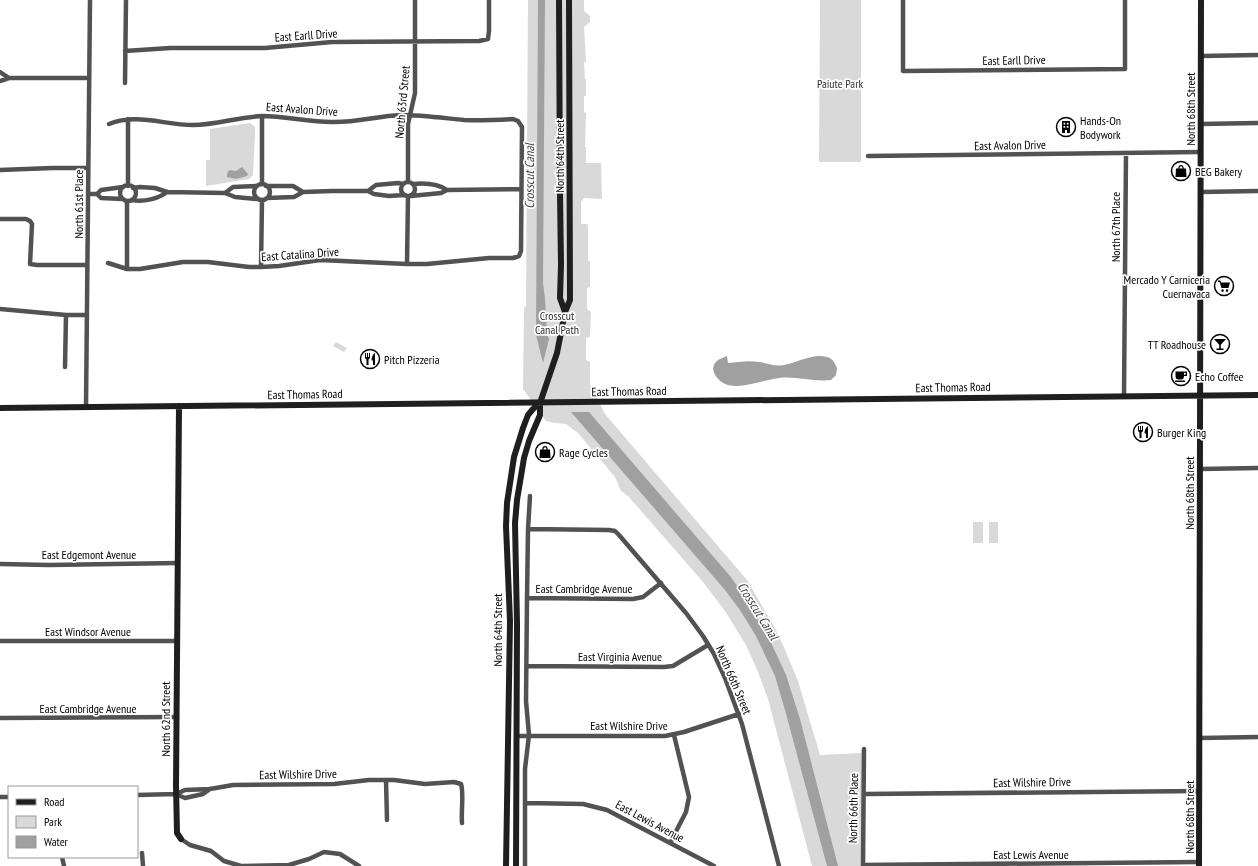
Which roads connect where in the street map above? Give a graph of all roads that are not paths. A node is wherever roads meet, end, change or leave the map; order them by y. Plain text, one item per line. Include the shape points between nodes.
1 (90, 0) edge
2 (126, 0) edge
3 (415, 0) edge
4 (489, 0) edge
5 (560, 0) edge
6 (569, 0) edge
7 (903, 0) edge
8 (1125, 0) edge
9 (1201, 0) edge
10 (415, 41) junction
11 (125, 51) junction
12 (1258, 55) edge
13 (1201, 56) junction
14 (0, 72) edge
15 (9, 78) junction
16 (89, 78) junction
17 (0, 81) edge
18 (125, 83) dead end
19 (409, 115) junction
20 (262, 116) junction
21 (128, 119) junction
22 (1258, 123) edge
23 (108, 124) dead end
24 (1200, 124) junction
25 (1200, 152) junction
26 (1126, 153) junction
27 (868, 156) dead end
28 (88, 168) junction
29 (0, 170) edge
30 (408, 184) junction
31 (262, 185) junction
32 (123, 187) junction
33 (131, 187) junction
34 (521, 189) junction
35 (447, 190) junction
36 (368, 191) junction
37 (1258, 191) edge
38 (167, 192) junction
39 (225, 192) junction
40 (303, 192) junction
41 (1200, 192) junction
42 (89, 194) junction
43 (97, 194) junction
44 (407, 196) junction
45 (262, 199) junction
46 (128, 200) junction
47 (0, 220) edge
48 (108, 263) dead end
49 (407, 264) junction
50 (87, 265) junction
51 (262, 267) junction
52 (127, 269) junction
53 (0, 309) edge
54 (565, 312) junction
55 (66, 315) junction
56 (87, 315) junction
57 (65, 367) dead end
58 (1258, 395) edge
59 (1124, 396) junction
60 (1200, 396) junction
61 (540, 403) junction
62 (179, 406) junction
63 (86, 407) junction
64 (0, 408) edge
65 (1258, 468) edge
66 (1200, 469) junction
67 (530, 496) dead end
68 (506, 517) junction
69 (516, 518) junction
70 (528, 529) junction
71 (178, 563) junction
72 (0, 564) edge
73 (661, 583) junction
74 (527, 598) junction
75 (0, 641) edge
76 (177, 641) junction
77 (708, 645) junction
78 (527, 666) junction
79 (739, 714) junction
80 (176, 717) junction
81 (0, 718) edge
82 (529, 735) junction
83 (674, 735) junction
84 (508, 736) junction
85 (517, 736) junction
86 (1258, 737) edge
87 (1200, 738) junction
88 (864, 749) dead end
89 (386, 780) junction
90 (1200, 791) junction
91 (176, 794) junction
92 (864, 794) junction
93 (138, 795) edge
94 (526, 803) junction
95 (387, 820) dead end
96 (462, 823) dead end
97 (181, 839) joint
98 (670, 843) junction
99 (142, 853) dead end
100 (1200, 864) edge
101 (143, 866) edge
102 (359, 866) edge
103 (506, 866) edge
104 (516, 866) edge
105 (525, 866) edge
106 (714, 866) edge
107 (779, 866) edge
108 (863, 866) edge

1 - 16 street, North 61st Place
2 - 11 street
3 - 10 street, North 63rd Street
4 - 10 street, East Earll Drive via 488,40
5 - 54 main road, North 64th Street via 560,298
6 - 54 main road, North 64th Street via 570,300
7 - 8 street, East Earll Drive via 903,72 1125,69
9 - 13 main road, North 68th Street
10 - 11 street, East Earll Drive
10 - 19 street, North 63rd Street via 415,93
11 - 18 street
12 - 13 street
13 - 24 main road, North 68th Street
14 - 15 street
15 - 16 street
15 - 17 street
16 - 28 street, North 61st Place
19 - 20 street, East Avalon Drive via 338,122
19 - 30 street, North 63rd Street
19 - 34 street, East Avalon Drive via 518,121 522,127
20 - 21 street, East Avalon Drive via 192,125
20 - 31 street
21 - 23 street, East Avalon Drive
21 - 33 street
22 - 24 street
24 - 25 main road, North 68th Street
25 - 26 street, East Avalon Drive
25 - 41 main road, North 68th Street
26 - 27 street, East Avalon Drive
26 - 59 street, North 67th Place
28 - 29 street
28 - 42 street, North 61st Place
30 - 35 street via 436,185
30 - 36 street via 376,185
30 - 44 street via 401,190
30 - 44 street via 415,187 415,192
31 - 39 street via 234,187
31 - 40 street via 293,186
31 - 45 street via 270,192
31 - 45 street via 254,192
32 - 33 street
32 - 43 street via 101,190
32 - 46 street via 120,193
33 - 38 street via 155,188
33 - 46 street via 135,194
34 - 35 street
34 - 49 street, East Catalina Drive via 519,256
35 - 44 street via 442,193
36 - 40 street
36 - 44 street via 374,194
37 - 41 street
38 - 39 street
38 - 46 street via 160,197
39 - 45 street via 235,197
40 - 45 street via 294,197
41 - 60 main road, North 68th Street
42 - 43 street
42 - 50 street, North 61st Place
43 - 46 street via 101,198
44 - 49 street
45 - 51 street
46 - 52 street
47 - 50 street via 30,221 30,264
48 - 52 street, East Catalina Drive
49 - 51 street, East Catalina Drive via 320,260
50 - 56 street, North 61st Place
51 - 52 street, East Catalina Drive via 183,262
53 - 55 street
54 - 61 main road, North 64th Street via 557,353
55 - 56 street
55 - 57 street
56 - 63 street, North 61st Place
58 - 60 main road, East Thomas Road
59 - 60 main road, East Thomas Road
59 - 61 main road, East Thomas Road
60 - 66 main road, North 68th Street
61 - 62 main road, East Thomas Road
61 - 68 main road, North 64th Street via 528,415 517,445 509,483
61 - 69 main road, North 64th Street via 540,415 524,458
62 - 63 main road, East Thomas Road
62 - 71 main road, North 62nd Street
63 - 64 main road, East Thomas Road
65 - 66 street
66 - 87 main road, North 68th Street
67 - 70 street
68 - 69 main road
68 - 84 main road, North 64th Street via 510,621
69 - 85 main road, North 64th Street
70 - 73 street, North 66th Street via 615,531
70 - 74 street
71 - 72 street, East Edgemont Avenue
71 - 76 main road, North 62nd Street
73 - 74 street, East Cambridge Avenue via 643,597 633,599
73 - 77 street, North 66th Street
74 - 78 street
75 - 76 street, East Windsor Avenue
76 - 80 main road, North 62nd Street
77 - 78 street, East Virginia Avenue via 673,666
77 - 79 street, North 66th Street
78 - 82 street via 526,706
79 - 83 street, East Wilshire Drive
79 - 107 street, North 66th Street
80 - 81 street, East Cambridge Avenue
80 - 91 main road, North 62nd Street
82 - 83 street, East Wilshire Drive
82 - 85 street, East Wilshire Drive
82 - 94 street via 525,770
83 - 98 street via 689,797 686,812
84 - 85 main road
84 - 103 main road, North 64th Street
85 - 104 main road, North 64th Street
86 - 87 street
87 - 90 main road, North 68th Street
88 - 92 street, North 66th Place
89 - 91 street, East Wilshire Drive via 334,784 233,785 210,789 200,795 185,798
89 - 95 street
89 - 96 street, East Wilshire Drive via 461,784
90 - 92 street, East Wilshire Drive
90 - 100 main road, North 68th Street
91 - 93 street, East Wilshire Drive
91 - 97 main road, North 62nd Street via 176,833
92 - 108 street, North 66th Place
94 - 98 street, East Lewis Avenue via 583,804 607,810
94 - 105 street
97 - 102 street, North 62nd Street via 190,845 211,851 224,861 241,866 289,865 324,852 340,854
98 - 106 street, East Lewis Avenue
99 - 101 street
100 - 108 street, East Lewis Avenue

